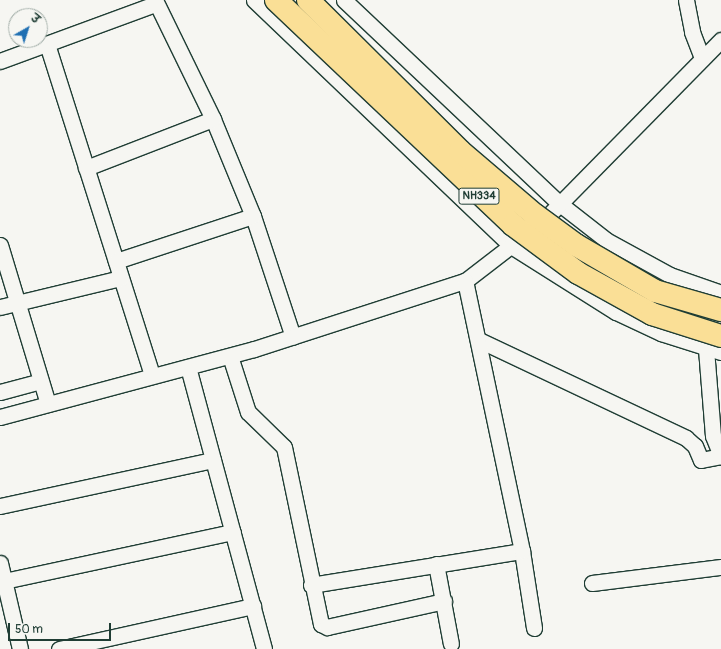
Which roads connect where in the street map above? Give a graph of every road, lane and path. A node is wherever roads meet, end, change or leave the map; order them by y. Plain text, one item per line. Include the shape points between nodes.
1 (254, 0) edge
2 (276, 0) edge
3 (308, 0) edge
4 (344, 0) edge
5 (686, 0) edge
6 (155, 2) edge
7 (721, 40) edge
8 (48, 44) edge
9 (48, 47) edge
10 (36, 48) edge
11 (702, 58) junction
12 (0, 61) edge
13 (213, 119) junction
14 (86, 168) junction
15 (560, 204) junction
16 (253, 216) junction
17 (0, 246) edge
18 (511, 246) junction
19 (116, 261) junction
20 (121, 278) junction
21 (464, 281) junction
22 (721, 293) edge
23 (18, 302) junction
24 (0, 307) edge
25 (721, 310) edge
26 (293, 337) junction
27 (479, 340) junction
28 (713, 342) edge
29 (721, 352) edge
30 (230, 356) junction
31 (188, 367) junction
32 (152, 376) junction
33 (41, 381) junction
34 (0, 392) edge
35 (48, 404) junction
36 (0, 417) edge
37 (721, 456) edge
38 (213, 460) junction
39 (0, 506) edge
40 (233, 532) junction
41 (522, 551) junction
42 (0, 563) edge
43 (436, 564) junction
44 (721, 567) edge
45 (4, 581) junction
46 (592, 583) dead end
47 (311, 585) junction
48 (444, 601) junction
49 (253, 606) junction
50 (534, 628) dead end
51 (451, 644) dead end
52 (20, 649) edge
53 (59, 649) edge
54 (264, 649) edge

1 - 18 street
2 - 28 highway, NH334, bridge via 513,225 578,273 652,314
3 - 25 highway, NH334, bridge via 460,151 535,215 576,245 655,291
4 - 15 street
5 - 11 street via 692,32
6 - 8 street
6 - 13 street
7 - 11 street
9 - 14 street
10 - 12 street
11 - 15 street
13 - 14 street
13 - 16 street
14 - 19 street
15 - 18 street
15 - 22 street via 606,240 670,275
16 - 19 street
16 - 26 street
17 - 23 street
18 - 21 street
18 - 28 street via 616,312
19 - 20 street
20 - 23 street
20 - 32 street
21 - 26 street
21 - 27 street
23 - 24 street
23 - 33 street
26 - 30 street
27 - 37 street via 686,438 695,446 701,460
27 - 41 street
28 - 29 street
28 - 37 street via 713,436
30 - 31 street
30 - 47 street via 248,412 281,440 284,447
31 - 32 street
31 - 38 street
32 - 35 street
33 - 34 street
33 - 35 street
35 - 36 street
38 - 39 street
38 - 40 street
40 - 45 street
40 - 49 street
41 - 43 street
41 - 50 street
42 - 45 street
43 - 47 street
43 - 48 street
44 - 46 street
45 - 52 street
47 - 48 street via 318,617 327,627
48 - 51 street
49 - 53 street
49 - 54 street

